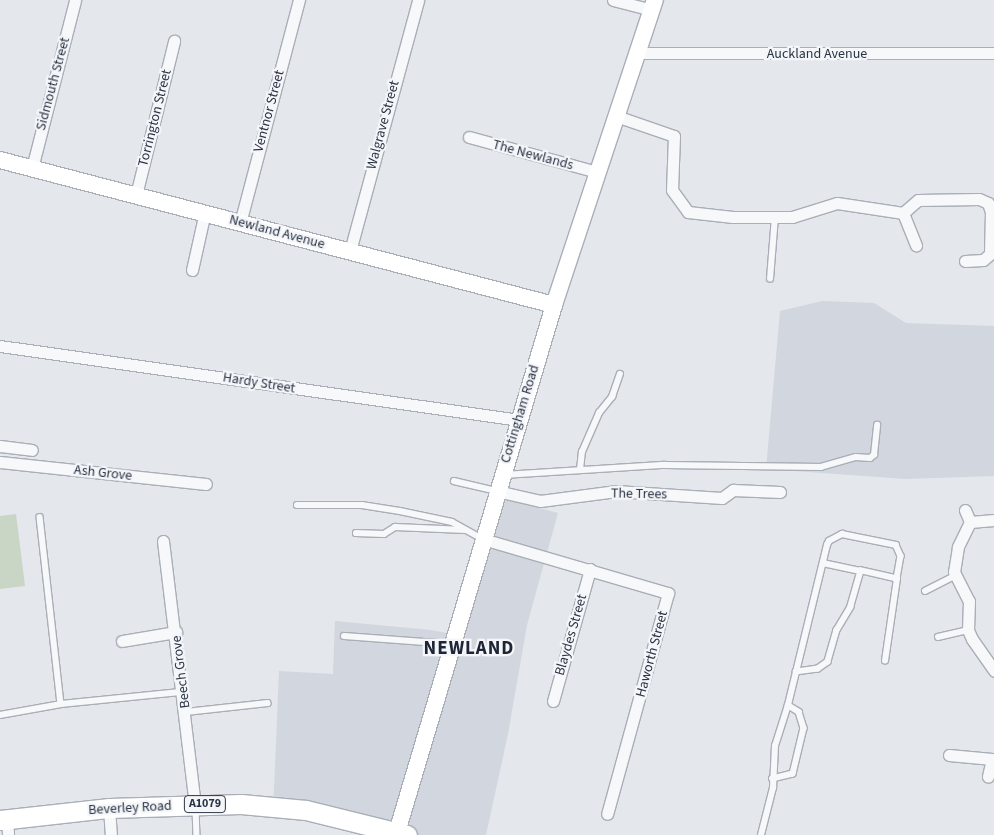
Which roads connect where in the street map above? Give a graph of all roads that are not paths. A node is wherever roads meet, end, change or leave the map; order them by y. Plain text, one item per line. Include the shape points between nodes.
1 (75, 0) edge
2 (298, 0) edge
3 (418, 0) edge
4 (613, 0) edge
5 (654, 5) edge
6 (174, 41) dead end
7 (639, 53) junction
8 (994, 53) edge
9 (616, 116) junction
10 (469, 137) dead end
11 (0, 160) edge
12 (32, 168) junction
13 (597, 172) junction
14 (136, 195) junction
15 (205, 212) junction
16 (903, 213) junction
17 (774, 217) junction
18 (240, 223) junction
19 (916, 246) dead end
20 (350, 251) junction
21 (965, 261) dead end
22 (192, 270) dead end
23 (770, 279) dead end
24 (554, 305) junction
25 (0, 346) edge
26 (620, 374) dead end
27 (518, 420) junction
28 (878, 425) dead end
29 (0, 446) edge
30 (32, 450) dead end
31 (0, 462) edge
32 (580, 470) junction
33 (502, 475) junction
34 (454, 481) dead end
35 (206, 484) dead end
36 (497, 491) junction
37 (780, 492) dead end
38 (297, 505) dead end
39 (965, 510) dead end
40 (40, 517) dead end
41 (994, 520) edge
42 (970, 522) junction
43 (465, 530) junction
44 (356, 533) dead end
45 (483, 539) junction
46 (163, 541) dead end
47 (823, 563) junction
48 (590, 569) junction
49 (861, 572) junction
50 (955, 576) junction
51 (897, 579) junction
52 (925, 591) dead end
53 (968, 630) junction
54 (176, 632) junction
55 (344, 636) dead end
56 (938, 637) dead end
57 (122, 641) dead end
58 (452, 644) junction
59 (885, 661) dead end
60 (994, 671) edge
61 (796, 672) junction
62 (184, 692) junction
63 (553, 701) dead end
64 (268, 703) dead end
65 (61, 704) junction
66 (788, 705) junction
67 (186, 712) junction
68 (0, 715) edge
69 (949, 756) dead end
70 (993, 759) edge
71 (988, 777) dead end
72 (774, 779) junction
73 (195, 804) junction
74 (109, 808) junction
75 (608, 814) dead end
76 (5, 824) edge
77 (400, 834) edge
78 (111, 835) edge
79 (198, 835) edge
80 (761, 835) edge

1 - 12 street, Sidmouth Street
2 - 18 street, Ventnor Street
3 - 20 street, Walgrave Street
4 - 5 street
5 - 7 main road, Cottingham Road
6 - 14 street, Torrington Street
7 - 8 street, Auckland Avenue
7 - 9 main road, Cottingham Road
9 - 13 main road, Cottingham Road
9 - 17 street via 674,136 672,190 688,212
10 - 13 street, The Newlands
11 - 12 main road, Newland Avenue
12 - 14 main road, Newland Avenue
13 - 24 main road, Cottingham Road
14 - 15 main road, Newland Avenue
15 - 18 main road, Newland Avenue
15 - 22 street
16 - 17 street via 837,203 792,217
16 - 19 street
16 - 21 street via 918,200 979,199 988,203 992,224 990,254 983,260
17 - 23 lane
18 - 20 main road, Newland Avenue
20 - 24 main road, Newland Avenue
24 - 27 main road, Cottingham Road
25 - 27 street, Hardy Street
26 - 32 lane via 612,397 599,413 582,452
27 - 33 main road, Cottingham Road
28 - 32 lane via 874,455 870,458 856,457 821,466 665,465
29 - 30 street
31 - 35 street, Ash Grove
32 - 33 lane
33 - 36 main road, Cottingham Road
34 - 36 lane
36 - 37 street, The Trees via 540,501 616,491 722,498 733,490
36 - 45 main road, Cottingham Road
38 - 43 lane via 362,505 452,522
39 - 42 street
40 - 65 lane
41 - 42 street
42 - 50 street via 954,561
43 - 44 lane via 394,527 384,534
43 - 45 lane
45 - 48 street, Haworth Street
45 - 58 main road, Cottingham Road
46 - 54 street, Beech Grove
47 - 49 lane
47 - 51 lane via 829,541 836,535 893,544 901,556
47 - 61 lane
48 - 63 street, Blaydes Street
48 - 75 street, Haworth Street via 668,593
49 - 51 lane
49 - 61 lane via 849,612 837,630 831,658 818,669
50 - 52 lane
50 - 53 street via 969,601
51 - 59 lane
53 - 56 lane
53 - 60 street
54 - 57 street
54 - 62 street, Beech Grove
55 - 58 lane
58 - 77 main road, Cottingham Road
61 - 66 lane
62 - 65 lane
62 - 67 street, Beech Grove
64 - 67 lane
65 - 68 lane
66 - 72 lane via 775,746
66 - 72 lane via 802,717 804,728 793,774
67 - 73 street, Beech Grove
69 - 70 street
70 - 71 street
72 - 80 lane
73 - 74 main road, Beverley Road / A1079
73 - 77 main road, Beverley Road / A1079 via 306,810
73 - 79 lane
74 - 76 main road, Beverley Road / A1079
74 - 78 street

